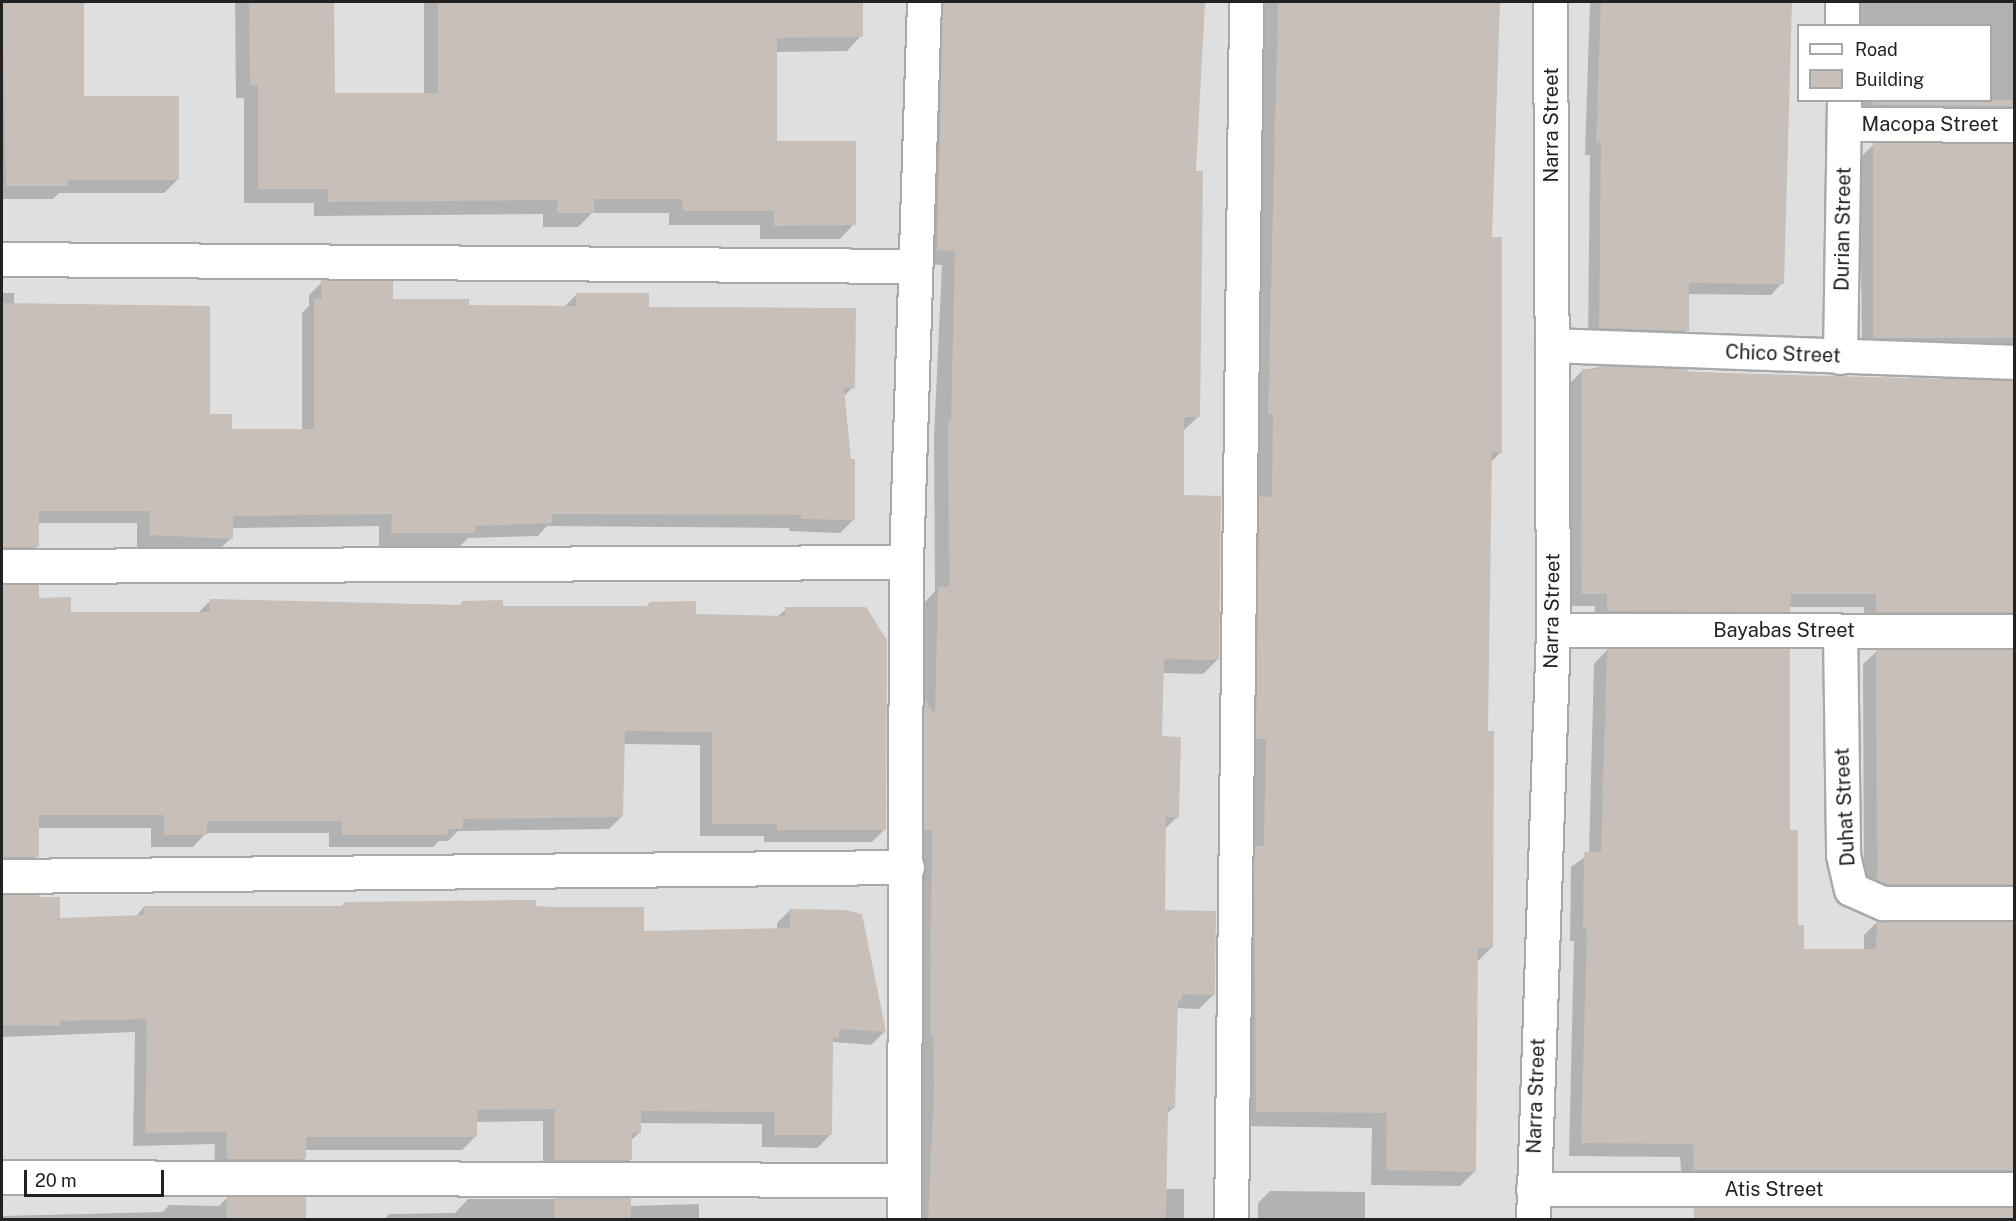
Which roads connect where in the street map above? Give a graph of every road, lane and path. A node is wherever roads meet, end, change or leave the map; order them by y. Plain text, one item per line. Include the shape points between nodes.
1 (924, 2) edge
2 (1246, 2) edge
3 (1550, 2) edge
4 (1842, 2) edge
5 (1842, 24) edge
6 (1845, 112) edge
7 (2014, 125) edge
8 (2, 259) edge
9 (914, 266) junction
10 (1552, 345) junction
11 (1840, 357) junction
12 (2014, 362) edge
13 (906, 562) junction
14 (2, 566) edge
15 (1553, 630) junction
16 (1840, 631) junction
17 (2014, 631) edge
18 (907, 867) junction
19 (2, 876) edge
20 (2014, 903) edge
21 (2, 1177) edge
22 (903, 1180) junction
23 (2014, 1189) edge
24 (1533, 1204) edge
25 (904, 1220) edge
26 (1231, 1220) edge

1 - 9 street
2 - 26 street
3 - 10 street, Narra Street
4 - 5 street
6 - 7 street, Macopa Street
6 - 11 street, Durian Street
8 - 9 street
9 - 13 street
10 - 11 street, Chico Street
10 - 15 street, Narra Street
11 - 12 street, Chico Street
13 - 14 street
13 - 18 street
15 - 16 street, Bayabas Street
15 - 24 street, Narra Street
16 - 17 street, Bayabas Street
16 - 20 street, Duhat Street via 1843,855 1851,889 1883,903
18 - 19 street
18 - 22 street
21 - 22 street
22 - 25 street
23 - 24 street, Atis Street

